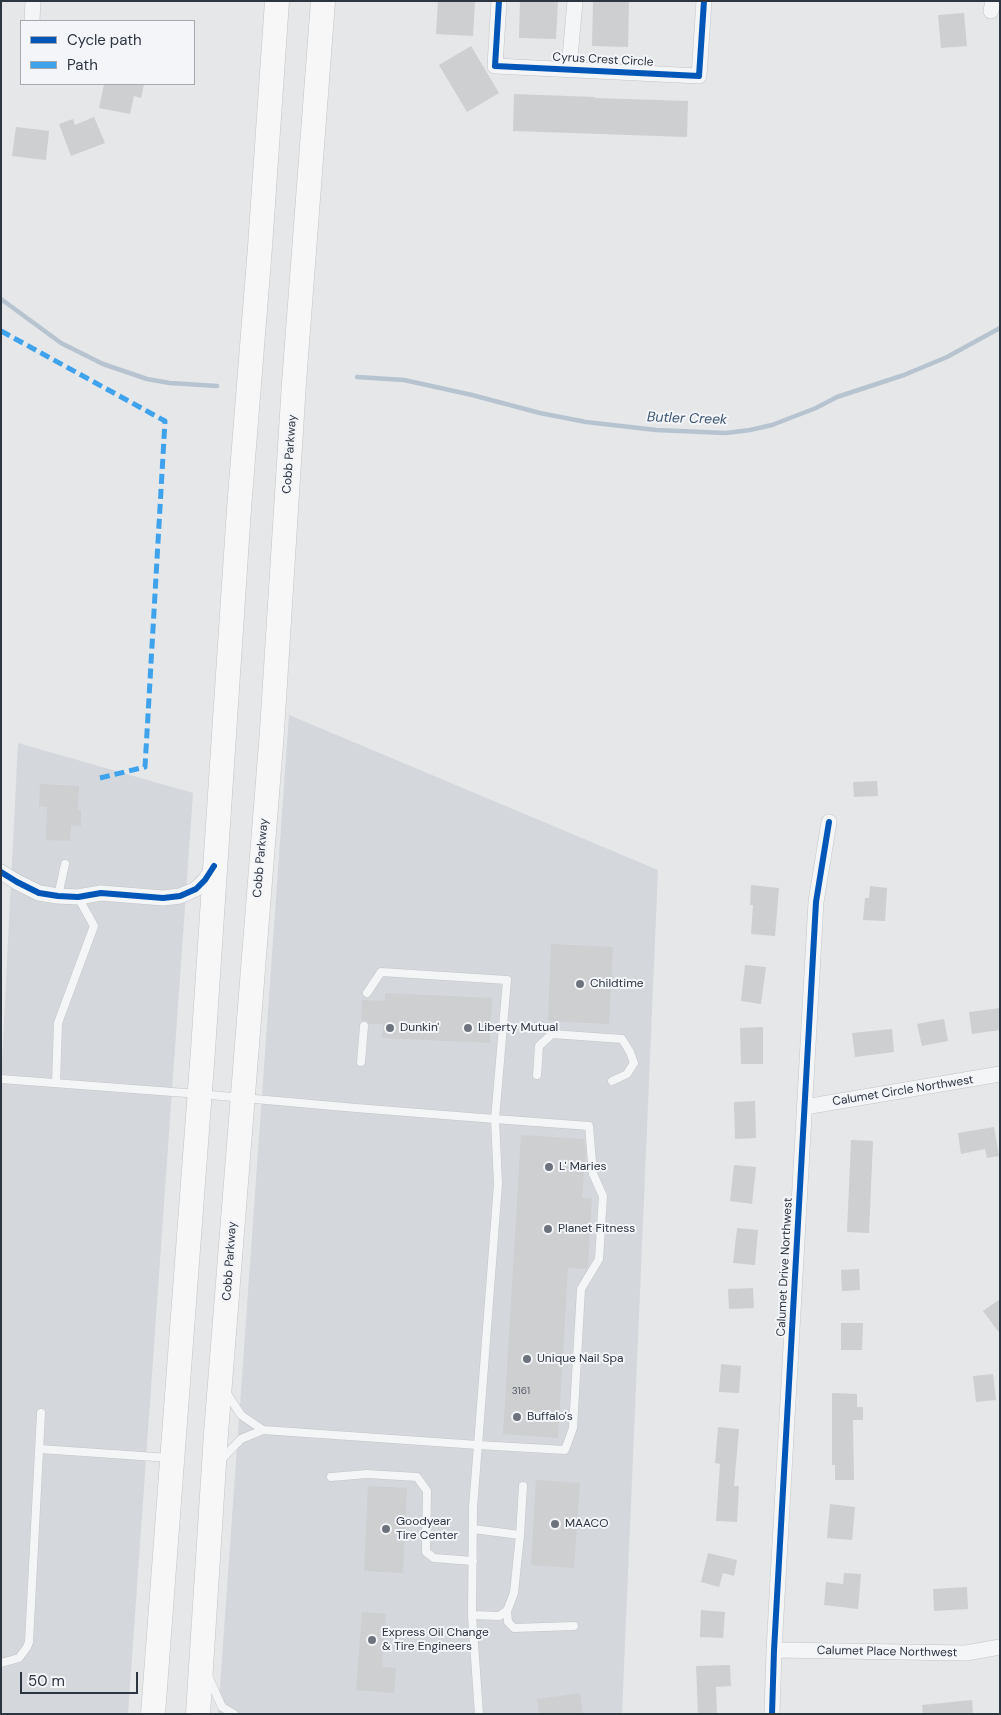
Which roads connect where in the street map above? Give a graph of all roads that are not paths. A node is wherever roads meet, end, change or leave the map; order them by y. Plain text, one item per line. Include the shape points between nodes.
1 (33, 1) edge
2 (277, 1) edge
3 (323, 1) edge
4 (499, 1) edge
5 (575, 1) edge
6 (704, 1) edge
7 (32, 20) edge
8 (569, 69) junction
9 (828, 822) dead end
10 (65, 864) dead end
11 (214, 866) junction
12 (1, 872) edge
13 (58, 896) junction
14 (78, 897) junction
15 (368, 993) dead end
16 (364, 1026) dead end
17 (361, 1062) dead end
18 (1000, 1074) edge
19 (537, 1075) dead end
20 (1, 1079) edge
21 (612, 1080) dead end
22 (56, 1083) junction
23 (199, 1094) junction
24 (242, 1098) junction
25 (806, 1107) junction
26 (495, 1118) junction
27 (220, 1383) junction
28 (41, 1413) dead end
29 (263, 1430) junction
30 (478, 1445) junction
31 (40, 1448) junction
32 (172, 1458) junction
33 (214, 1468) junction
34 (331, 1477) dead end
35 (523, 1486) dead end
36 (473, 1529) junction
37 (520, 1535) junction
38 (473, 1561) junction
39 (508, 1611) junction
40 (472, 1615) junction
41 (574, 1626) dead end
42 (1000, 1647) edge
43 (774, 1650) junction
44 (1, 1662) edge
45 (201, 1662) junction
46 (153, 1714) edge
47 (198, 1714) edge
48 (234, 1714) edge
49 (479, 1714) edge
50 (772, 1714) edge

1 - 7 street
2 - 11 main road
3 - 24 main road, Cobb Parkway via 272,731
4 - 8 street, Cyrus Crest Circle via 495,66
5 - 8 street
6 - 8 street, Cyrus Crest Circle via 699,76
9 - 25 street, Calumet Drive Northwest via 816,902
10 - 13 lane
11 - 14 street via 196,889 180,896 163,898 101,893
11 - 23 main road
12 - 13 street via 39,893
13 - 14 street
14 - 22 lane via 94,926 58,1023
15 - 26 lane via 381,972 507,980
16 - 17 lane
18 - 25 street, Calumet Circle Northwest
19 - 21 lane via 539,1046 552,1034 622,1040 634,1063 627,1074
20 - 22 lane
22 - 23 lane
23 - 24 lane
23 - 32 main road
24 - 26 lane
24 - 27 main road, Cobb Parkway
25 - 43 street, Calumet Drive Northwest
26 - 30 lane via 498,1184
26 - 30 lane via 589,1126 593,1174 603,1196 598,1259 581,1289 573,1428 565,1450
27 - 29 lane via 241,1415
27 - 33 main road, Cobb Parkway
28 - 31 lane
29 - 30 lane
29 - 33 lane via 241,1439
30 - 36 lane
31 - 32 lane
31 - 44 lane via 29,1642 19,1658
32 - 46 main road
33 - 45 main road, Cobb Parkway
34 - 38 lane via 368,1474 417,1477 427,1491 426,1552 434,1558
35 - 37 lane
36 - 37 lane
36 - 38 lane
37 - 39 lane via 514,1593
38 - 40 lane
39 - 40 lane via 499,1616
39 - 41 lane via 508,1622 514,1628
40 - 49 lane
42 - 43 street, Calumet Place Northwest via 966,1653
43 - 50 street, Calumet Drive Northwest
45 - 47 main road, Cobb Parkway
45 - 48 lane via 222,1707

